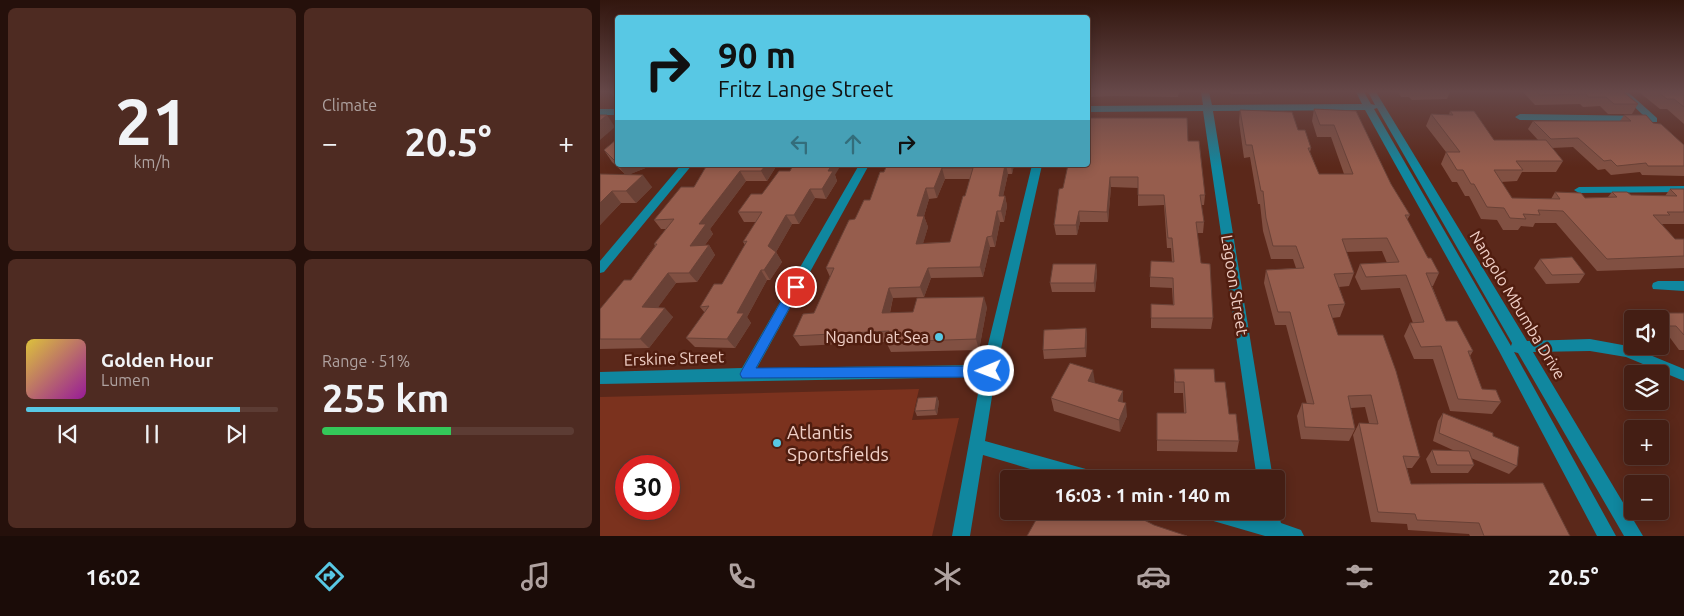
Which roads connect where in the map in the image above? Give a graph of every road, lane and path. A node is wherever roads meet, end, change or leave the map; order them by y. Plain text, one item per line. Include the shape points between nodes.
1 (1208, 117) edge
2 (1379, 117) edge
3 (1380, 117) edge
4 (1520, 117) dead end
5 (1651, 117) edge
6 (686, 167) edge
7 (863, 167) edge
8 (1038, 167) edge
9 (1684, 189) edge
10 (1578, 190) dead end
11 (600, 269) edge
12 (1658, 286) dead end
13 (1684, 286) edge
14 (1504, 347) junction
15 (1524, 348) junction
16 (989, 371) junction
17 (746, 374) junction
18 (1684, 375) edge
19 (600, 378) edge
20 (977, 446) junction
21 (1061, 470) edge
22 (1264, 470) edge
23 (1272, 520) edge
24 (960, 536) edge
25 (1295, 536) edge
26 (1607, 536) edge
27 (1634, 536) edge

1 - 22 street, Lagoon Street
2 - 14 street, Nangolo Mbumba Drive
3 - 15 street, Nangolo Mbumba Drive
4 - 5 street via 1656,122
6 - 11 street
7 - 17 street
8 - 16 street
9 - 10 street
12 - 13 street
14 - 15 street
14 - 26 street, Nangolo Mbumba Drive
15 - 18 street via 1590,346 1628,352
15 - 27 street, Nangolo Mbumba Drive
16 - 17 street, Erskine Street
16 - 20 street
17 - 19 street, Erskine Street
20 - 21 street
20 - 24 street
23 - 25 street

